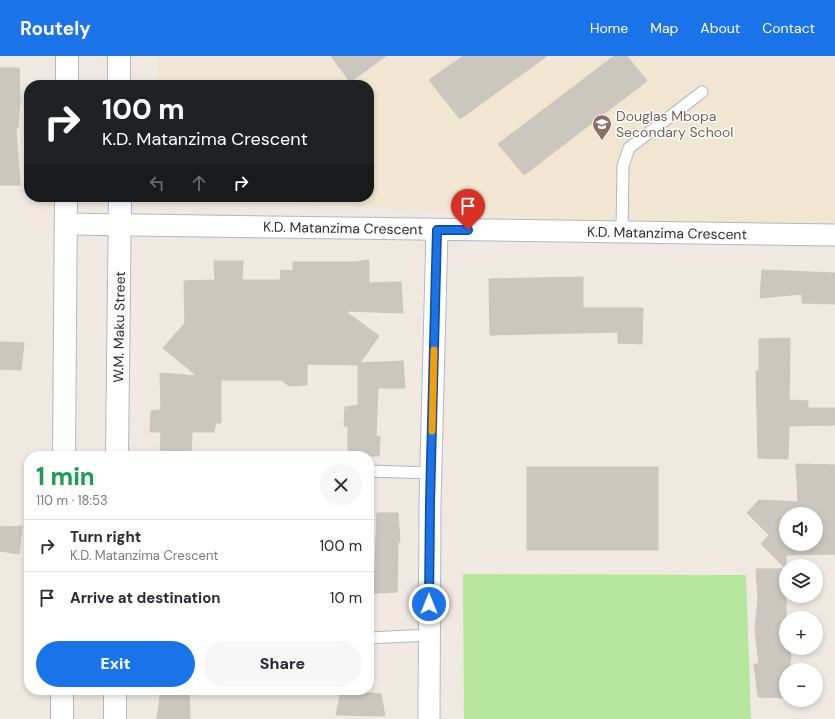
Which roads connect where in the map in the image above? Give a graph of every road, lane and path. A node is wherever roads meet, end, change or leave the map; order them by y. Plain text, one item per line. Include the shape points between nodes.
1 (67, 56) edge
2 (119, 56) edge
3 (67, 80) edge
4 (119, 80) edge
5 (702, 92) dead end
6 (66, 202) edge
7 (120, 202) edge
8 (66, 224) junction
9 (120, 225) junction
10 (437, 230) junction
11 (622, 233) junction
12 (835, 235) edge
13 (64, 451) edge
14 (118, 451) edge
15 (374, 471) edge
16 (430, 473) junction
17 (429, 635) junction
18 (374, 638) edge
19 (62, 695) edge
20 (115, 695) edge
21 (62, 719) edge
22 (115, 719) edge
23 (429, 719) edge

1 - 3 street
2 - 4 street
5 - 11 lane via 629,148 623,166
6 - 8 street
7 - 9 street, W.M. Maku Street
8 - 9 street, K.D. Matanzima Crescent
8 - 13 street
9 - 10 street, K.D. Matanzima Crescent
9 - 14 street, W.M. Maku Street
10 - 11 street, K.D. Matanzima Crescent
10 - 16 street
11 - 12 street, K.D. Matanzima Crescent
15 - 16 lane
16 - 17 street
17 - 18 lane
17 - 23 street
19 - 21 street
20 - 22 street

